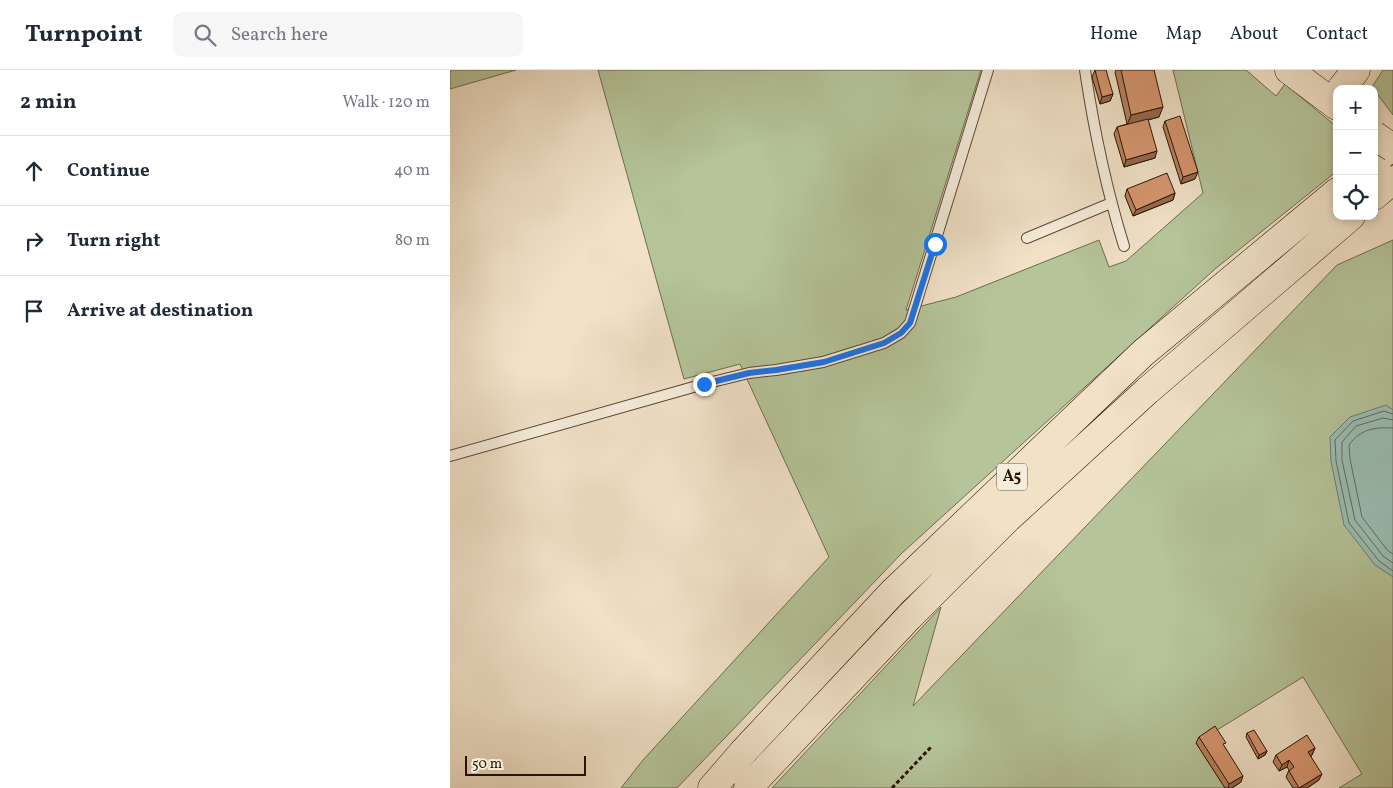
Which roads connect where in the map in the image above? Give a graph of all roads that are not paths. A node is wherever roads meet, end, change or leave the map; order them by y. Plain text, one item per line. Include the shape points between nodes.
1 (988, 70) edge
2 (1085, 70) edge
3 (1289, 70) edge
4 (1356, 70) edge
5 (1345, 85) edge
6 (1333, 95) edge
7 (1378, 137) edge
8 (1393, 147) edge
9 (1378, 158) edge
10 (1393, 180) edge
11 (1378, 193) edge
12 (1333, 195) edge
13 (1111, 203) junction
14 (1346, 220) edge
15 (1026, 238) dead end
16 (1124, 246) dead end
17 (450, 456) edge
18 (712, 788) edge
19 (748, 788) edge

1 - 17 lane via 910,323 901,333 884,343 824,362 749,373 704,384
2 - 13 lane
3 - 6 highway
4 - 5 highway
7 - 8 highway, bridge
8 - 9 highway
10 - 11 highway
12 - 18 highway, A5 via 1143,353 893,592
13 - 15 lane
13 - 16 lane
14 - 19 highway, A5 via 1147,391 1007,519 909,617

